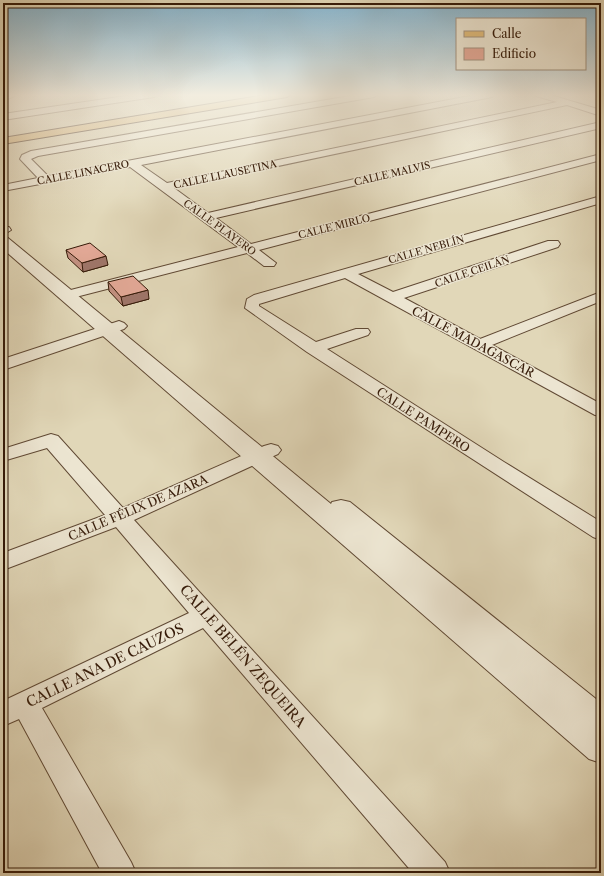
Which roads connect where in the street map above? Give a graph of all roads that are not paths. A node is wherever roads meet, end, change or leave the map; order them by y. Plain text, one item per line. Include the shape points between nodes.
1 (40, 135) edge
2 (143, 135) edge
3 (277, 135) edge
4 (415, 135) edge
5 (559, 135) edge
6 (3, 141) edge
7 (601, 157) edge
8 (132, 163) junction
9 (45, 179) junction
10 (165, 187) junction
11 (3, 188) edge
12 (601, 199) edge
13 (584, 204) junction
14 (601, 211) edge
15 (206, 217) junction
16 (3, 233) edge
17 (553, 244) dead end
18 (249, 248) junction
19 (269, 263) dead end
20 (345, 272) junction
21 (74, 293) junction
22 (601, 296) edge
23 (391, 298) junction
24 (252, 302) joint
25 (114, 327) junction
26 (362, 332) dead end
27 (478, 345) junction
28 (313, 349) junction
29 (3, 364) edge
30 (601, 393) edge
31 (583, 402) junction
32 (601, 411) edge
33 (264, 454) junction
34 (3, 455) edge
35 (121, 518) junction
36 (601, 532) edge
37 (3, 562) edge
38 (207, 615) junction
39 (14, 709) edge
40 (601, 722) edge
41 (601, 748) edge
42 (120, 873) edge
43 (434, 873) edge

1 - 6 main road
2 - 9 street via 35,154 26,158
3 - 8 street, CALLE LINACERO
4 - 10 street, CALLE LLAUSETINA
5 - 15 street, CALLE MALVIS
7 - 18 street, CALLE MIRLO
8 - 9 street, CALLE LINACERO
8 - 10 street, CALLE PLAYERO
9 - 11 street, CALLE LINACERO
10 - 15 street, CALLE PLAYERO
12 - 13 street, CALLE NEBLÍN
13 - 14 street
13 - 20 street, CALLE NEBLÍN
15 - 18 street, CALLE PLAYERO
16 - 21 street
17 - 23 street, CALLE CEILÁN
18 - 19 street, CALLE PLAYERO
18 - 21 street, CALLE MIRLO
20 - 23 street, CALLE MADAGASCAR
20 - 24 street, CALLE NEBLÍN
21 - 25 street
22 - 27 street
23 - 27 street, CALLE MADAGASCAR
24 - 28 street, CALLE PAMPERO via 252,308
25 - 29 street
25 - 33 street
26 - 28 street
27 - 31 street, CALLE MADAGASCAR
28 - 36 street, CALLE PAMPERO
30 - 31 street
31 - 32 street, CALLE MADAGASCAR
33 - 35 street, CALLE FÉLIX DE AZARA
33 - 40 street
33 - 41 street
34 - 35 street, CALLE BELÉN ZEQUEIRA via 51,440
35 - 37 street, CALLE FÉLIX DE AZARA
35 - 38 street, CALLE BELÉN ZEQUEIRA
38 - 39 street, CALLE ANA DE CAUZOS
38 - 43 street, CALLE BELÉN ZEQUEIRA
39 - 42 street

